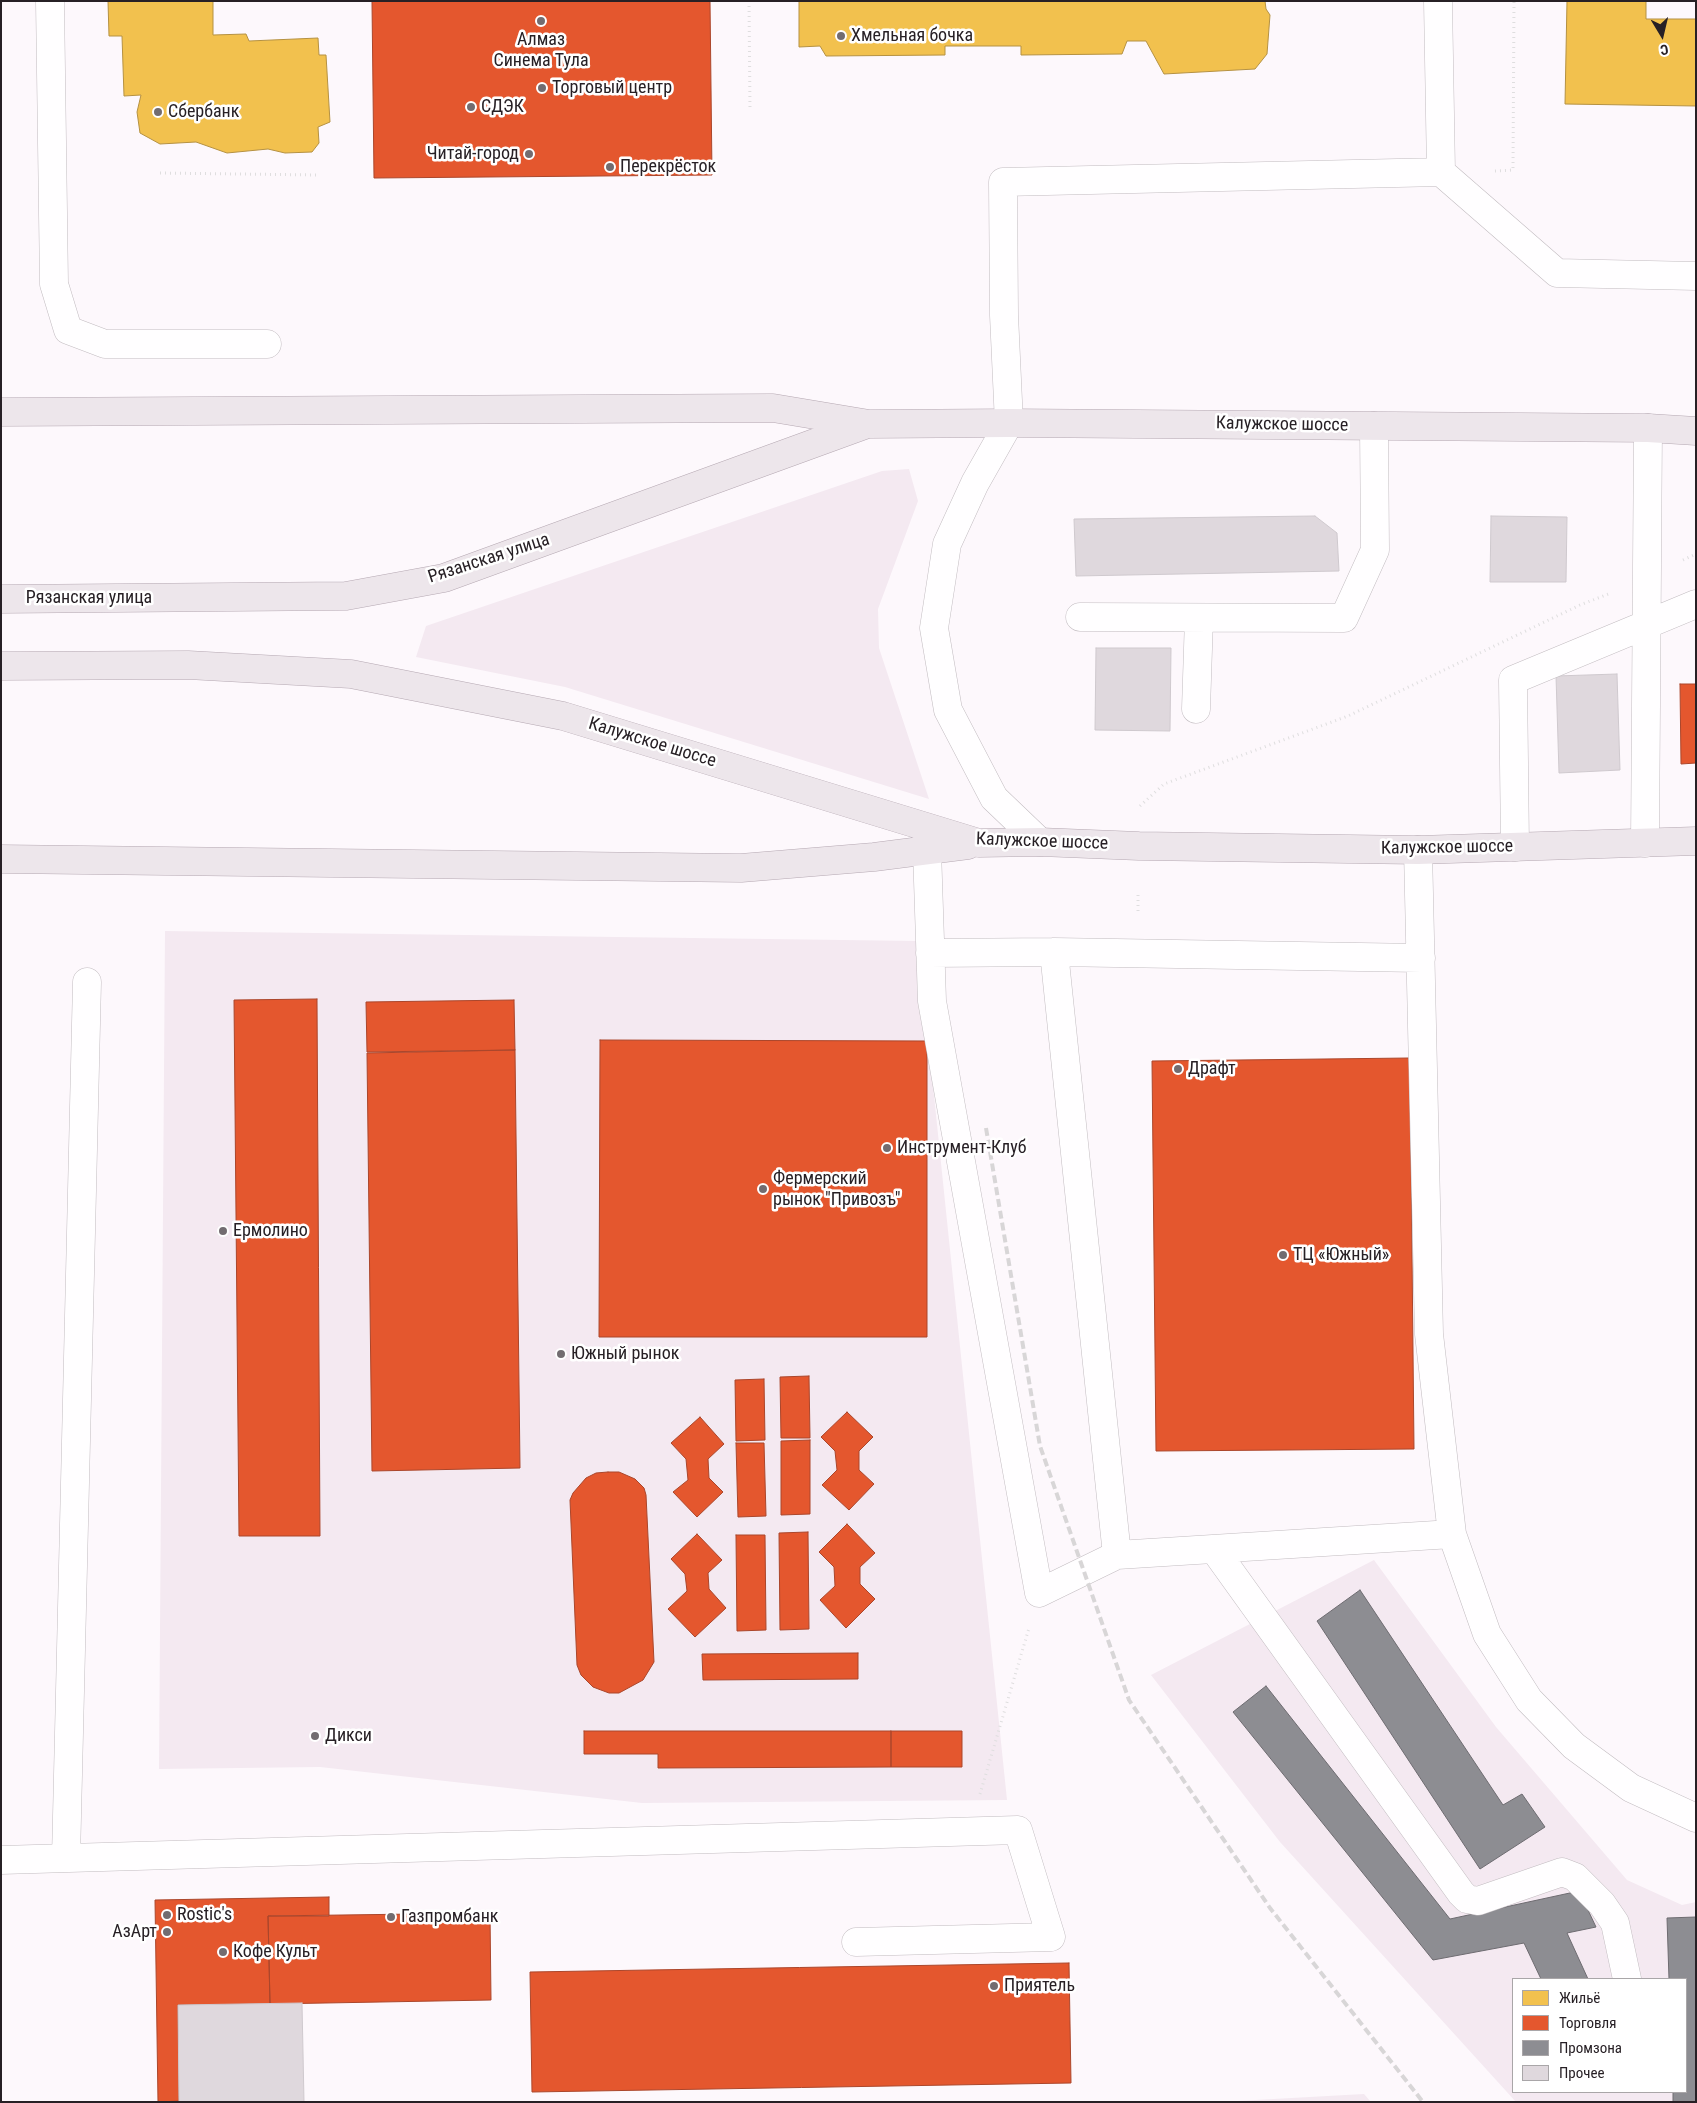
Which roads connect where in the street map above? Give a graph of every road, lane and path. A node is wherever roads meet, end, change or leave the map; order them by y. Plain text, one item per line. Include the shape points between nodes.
1 (50, 1) edge
2 (749, 1) edge
3 (1438, 1) edge
4 (1514, 1) edge
5 (750, 112) dead end
6 (1442, 172) junction
7 (160, 173) dead end
8 (316, 175) dead end
9 (1696, 276) edge
10 (267, 344) dead end
11 (1, 412) edge
12 (1009, 423) junction
13 (869, 424) junction
14 (1374, 426) junction
15 (1648, 428) junction
16 (1696, 431) edge
17 (1696, 554) edge
18 (1646, 578) junction
19 (1, 599) edge
20 (1696, 604) edge
21 (1080, 617) dead end
22 (1199, 618) junction
23 (1645, 626) junction
24 (1, 666) edge
25 (1196, 709) dead end
26 (1140, 806) dead end
27 (1696, 841) edge
28 (1040, 842) junction
29 (979, 843) junction
30 (1645, 843) junction
31 (1514, 847) junction
32 (927, 850) junction
33 (1418, 850) junction
34 (1, 859) edge
35 (1138, 894) dead end
36 (1138, 912) dead end
37 (1054, 952) junction
38 (930, 953) junction
39 (1420, 958) junction
40 (87, 982) dead end
41 (1452, 1534) junction
42 (1214, 1549) junction
43 (1117, 1555) junction
44 (1039, 1593) junction
45 (1696, 1818) edge
46 (970, 1832) junction
47 (66, 1858) junction
48 (1, 1860) edge
49 (856, 1942) dead end
50 (1627, 1978) edge

1 - 10 street via 54,284 68,330 105,344
2 - 5 path
3 - 6 street
4 - 6 path via 1513,170
6 - 9 street via 1557,273
6 - 12 street via 1004,182 1004,315
7 - 8 path
11 - 13 main road via 773,408
12 - 13 main road, Калужское шоссе
12 - 14 main road, Калужское шоссе
12 - 28 street via 975,483 947,544 934,628 948,710 994,798
13 - 19 main road, Рязанская улица via 444,578 346,596
14 - 15 main road, Калужское шоссе
14 - 22 street via 1375,550 1344,618
15 - 16 main road, Калужское шоссе
15 - 18 street
17 - 18 path
18 - 23 street
18 - 26 path via 1580,605 1348,716 1164,784
20 - 23 street
21 - 22 street
22 - 25 street
23 - 30 street
23 - 31 street via 1513,680
24 - 29 main road, Калужское шоссе via 188,665 351,674 563,716
27 - 30 main road, Калужское шоссе
28 - 29 main road, Калужское шоссе
28 - 33 main road, Калужское шоссе
29 - 32 main road
30 - 31 main road, Калужское шоссе
31 - 33 main road, Калужское шоссе
32 - 34 main road via 741,868
32 - 38 street
33 - 39 street
35 - 36 path
37 - 38 street
37 - 39 street
37 - 43 street
38 - 44 street via 932,1001
39 - 41 street via 1429,1334
40 - 47 street
41 - 42 street
41 - 45 street via 1487,1634 1529,1700 1574,1746 1631,1788
42 - 43 street
42 - 50 street via 1461,1893 1467,1899 1478,1901 1562,1872 1575,1877 1602,1904 1615,1923
43 - 44 street
44 - 46 path
46 - 47 street
46 - 49 street via 1018,1830 1051,1938
47 - 48 street

